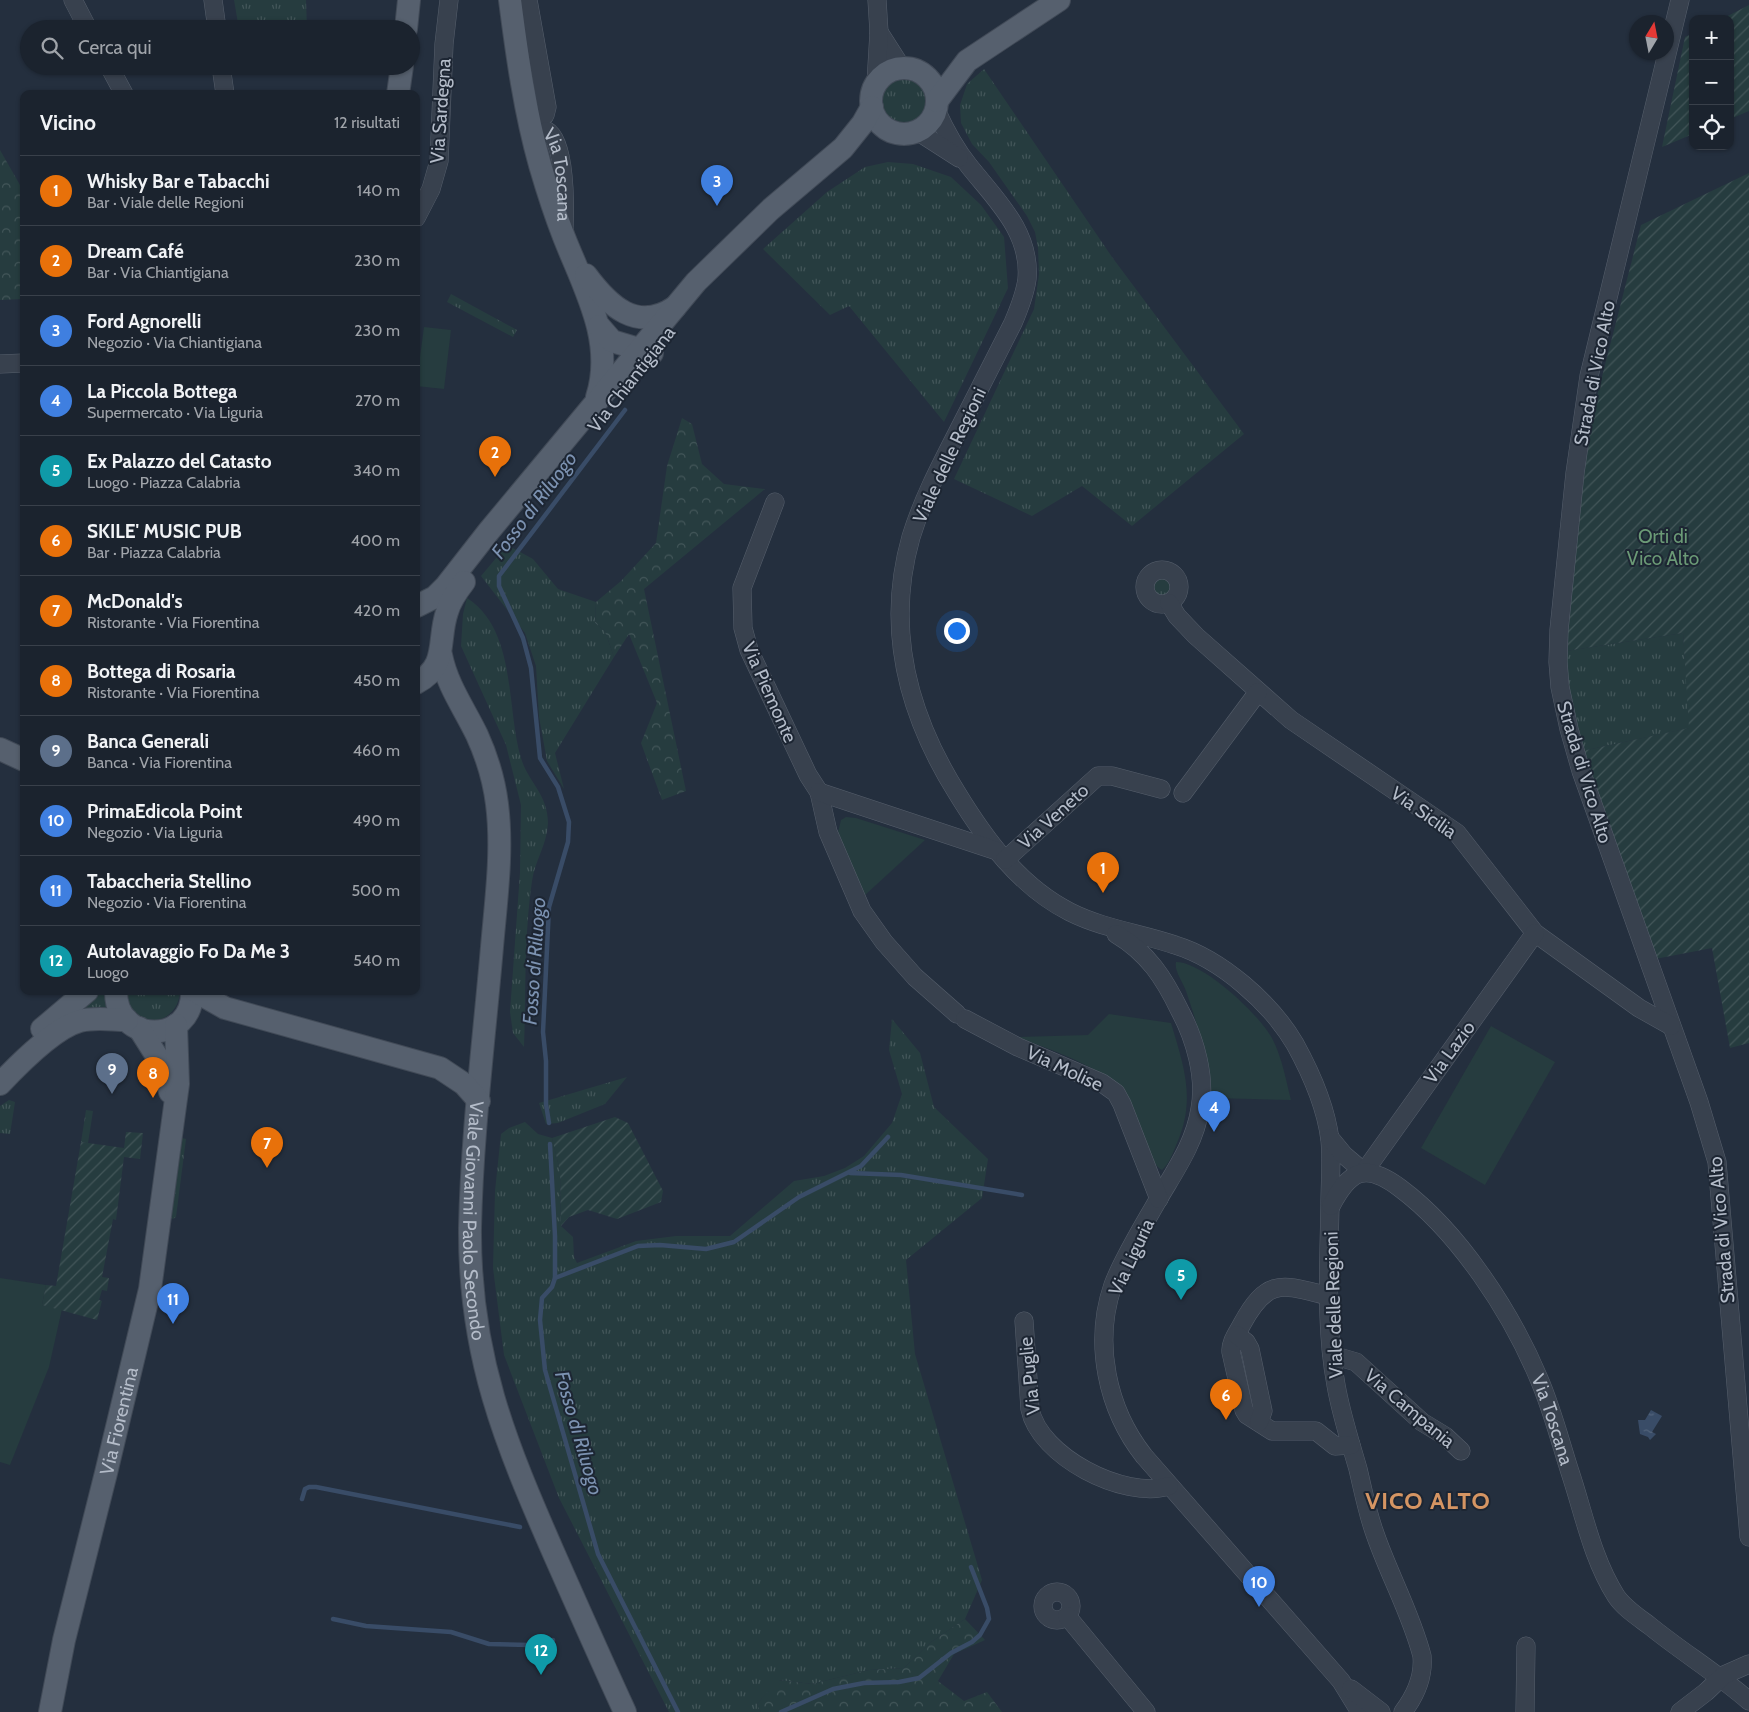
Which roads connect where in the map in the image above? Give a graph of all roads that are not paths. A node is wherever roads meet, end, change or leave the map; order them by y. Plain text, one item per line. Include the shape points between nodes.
1 (73, 0) edge
2 (214, 0) edge
3 (409, 0) edge
4 (449, 0) edge
5 (510, 0) edge
6 (528, 0) edge
7 (877, 0) edge
8 (1059, 0) edge
9 (1680, 0) edge
10 (83, 20) edge
11 (216, 20) edge
12 (407, 20) edge
13 (878, 32) junction
14 (967, 61) junction
15 (910, 69) junction
16 (114, 75) edge
17 (222, 75) edge
18 (401, 75) edge
19 (876, 83) junction
20 (122, 90) edge
21 (224, 90) edge
22 (399, 90) edge
23 (937, 106) junction
24 (872, 108) junction
25 (886, 129) junction
26 (532, 130) junction
27 (917, 131) junction
28 (843, 148) junction
29 (968, 164) junction
30 (420, 210) edge
31 (573, 259) junction
32 (720, 260) junction
33 (675, 307) junction
34 (620, 310) junction
35 (599, 326) junction
36 (646, 351) junction
37 (20, 363) edge
38 (0, 364) edge
39 (596, 403) junction
40 (776, 502) dead end
41 (1169, 603) dead end
42 (420, 604) edge
43 (420, 608) edge
44 (442, 649) junction
45 (420, 680) edge
46 (420, 685) edge
47 (1258, 692) junction
48 (460, 706) junction
49 (0, 749) edge
50 (20, 758) edge
51 (1161, 789) dead end
52 (819, 792) junction
53 (1184, 793) dead end
54 (1001, 855) junction
55 (1105, 927) junction
56 (1535, 933) junction
57 (1231, 976) junction
58 (1164, 978) junction
59 (82, 995) edge
60 (117, 995) edge
61 (193, 995) edge
62 (201, 995) edge
63 (225, 1008) junction
64 (961, 1017) joint
65 (181, 1020) junction
66 (133, 1024) junction
67 (1671, 1026) junction
68 (483, 1058) junction
69 (0, 1063) edge
70 (440, 1068) junction
71 (0, 1084) edge
72 (479, 1101) junction
73 (171, 1126) junction
74 (1330, 1138) junction
75 (1364, 1172) junction
76 (1159, 1199) junction
77 (1330, 1209) junction
78 (1329, 1296) junction
79 (1024, 1321) dead end
80 (1332, 1355) junction
81 (1351, 1445) junction
82 (1461, 1451) dead end
83 (1169, 1486) junction
84 (1749, 1537) edge
85 (1067, 1616) dead end
86 (1526, 1646) dead end
87 (1749, 1664) edge
88 (1719, 1679) junction
89 (1341, 1680) junction
90 (1749, 1689) edge
91 (1749, 1701) edge
92 (1403, 1710) edge
93 (50, 1712) edge
94 (625, 1712) edge
95 (1146, 1712) edge
96 (1360, 1712) edge
97 (1381, 1712) edge
98 (1525, 1712) edge
99 (1680, 1712) edge

1 - 10 street
2 - 11 street
3 - 12 main road
4 - 30 street, Via Sardegna via 439,161
5 - 26 main road, Via Toscana
6 - 26 street, Via Toscana via 547,107 546,115
7 - 13 street
8 - 14 main road
9 - 67 street, Strada di Vico Alto via 1589,376 1575,473 1558,651 1560,687 1581,771
13 - 15 street
13 - 19 street
14 - 15 main road via 940,70
14 - 23 main road
15 - 19 main road via 883,75
15 - 23 main road via 932,83
16 - 20 street
17 - 21 street
18 - 22 main road
19 - 24 main road, Via Chiantigiana
23 - 27 main road via 925,126
23 - 29 street, Viale delle Regioni
24 - 25 main road
24 - 28 main road, Via Chiantigiana
25 - 27 main road via 907,134
25 - 28 main road, Via Chiantigiana
26 - 31 main road, Via Toscana via 548,192
27 - 29 street, Viale delle Regioni
28 - 32 main road, Via Chiantigiana via 766,214
29 - 54 street, Viale delle Regioni via 1018,232 1025,250 1027,278 1013,322 931,483 916,521 905,562 901,630 908,684 924,732 952,786
31 - 34 main road, Via Toscana via 602,296
31 - 35 main road, Via Toscana
32 - 33 main road, Via Chiantigiana
32 - 36 main road, Via Chiantigiana
33 - 34 main road, Via Toscana via 662,315 644,318
33 - 36 main road, Via Chiantigiana
34 - 36 main road, Via Toscana
35 - 36 main road, Via Toscana via 612,341
35 - 39 main road, Via Toscana via 604,368
36 - 39 main road, Via Chiantigiana
36 - 44 main road, Via Chiantigiana via 638,373 456,593 446,612
37 - 38 street
39 - 42 main road, Via Chiantigiana via 446,586 435,597
40 - 52 street, Via Piemonte via 742,588 743,628 754,662
41 - 47 street, Via Sicilia via 1185,626
43 - 44 main road, Via Chiantigiana via 435,621
44 - 45 main road, Via Chiantigiana via 436,666
44 - 48 main road, Viale Giovanni Paolo Secondo via 446,675
46 - 48 main road
47 - 53 street
47 - 56 street, Via Sicilia via 1297,724 1457,833
48 - 68 main road, Viale Giovanni Paolo Secondo via 477,734 488,762 498,815 498,871
49 - 50 main road
51 - 54 street, Via Veneto via 1112,776 1098,776
52 - 54 street
52 - 64 street, Via Piemonte via 828,832 862,911 904,965 933,995
54 - 55 street, Viale delle Regioni via 1047,898
55 - 57 street, Viale delle Regioni via 1182,947 1213,962
55 - 58 street, Via Liguria via 1137,948
56 - 67 street, Via Sicilia via 1639,1008
56 - 75 street, Via Lazio
57 - 58 street via 1173,952 1163,961
57 - 74 street, Viale delle Regioni via 1270,1011 1293,1041 1318,1096
58 - 76 street, Via Liguria via 1191,1037 1199,1067 1202,1100 1190,1144
59 - 69 main road
60 - 66 main road, Via Fiorentina via 119,1009
61 - 65 main road, Via Fiorentina
62 - 63 main road
63 - 65 main road via 210,1009
63 - 70 main road
64 - 76 street, Via Molise via 1018,1047 1102,1083 1116,1094
65 - 66 main road via 154,1032
65 - 73 main road, Via Fiorentina
66 - 71 main road via 87,1020 68,1026
66 - 73 main road, Via Fiorentina via 159,1060 168,1080
67 - 84 street, Strada di Vico Alto via 1718,1162
68 - 70 main road
68 - 72 main road, Viale Giovanni Paolo Secondo
70 - 72 main road via 464,1084
72 - 94 main road, Viale Giovanni Paolo Secondo via 471,1264 475,1315 485,1372 514,1461
73 - 93 main road, Via Fiorentina via 157,1247 146,1308 67,1625
74 - 75 street, Viale delle Regioni
74 - 77 street, Viale delle Regioni
75 - 77 street, Viale delle Regioni via 1353,1175 1344,1183
75 - 88 street, Via Toscana via 1394,1184 1425,1210 1477,1271 1502,1309 1539,1379 1592,1547 1617,1597
76 - 83 street, Via Liguria via 1114,1284 1106,1327 1106,1359 1110,1390 1119,1418 1135,1445
77 - 78 street, Viale delle Regioni
78 - 80 street, Viale delle Regioni
78 - 81 street via 1290,1287 1272,1289 1254,1305 1236,1335 1250,1349 1263,1411 1259,1422 1272,1431 1313,1431 1335,1446
79 - 83 street, Via Puglie via 1030,1409 1040,1435 1067,1458 1105,1478 1144,1489
80 - 81 street, Viale delle Regioni
80 - 82 street, Via Campania via 1356,1362 1422,1422
81 - 92 street, Viale delle Regioni via 1375,1532 1422,1656 1416,1692
83 - 89 street, Via Liguria
85 - 95 street
86 - 98 street
87 - 88 street
88 - 90 street, Via Toscana
88 - 91 street, Via Toscana
88 - 99 street
89 - 96 street, Via Liguria
89 - 97 street, Via Liguria

